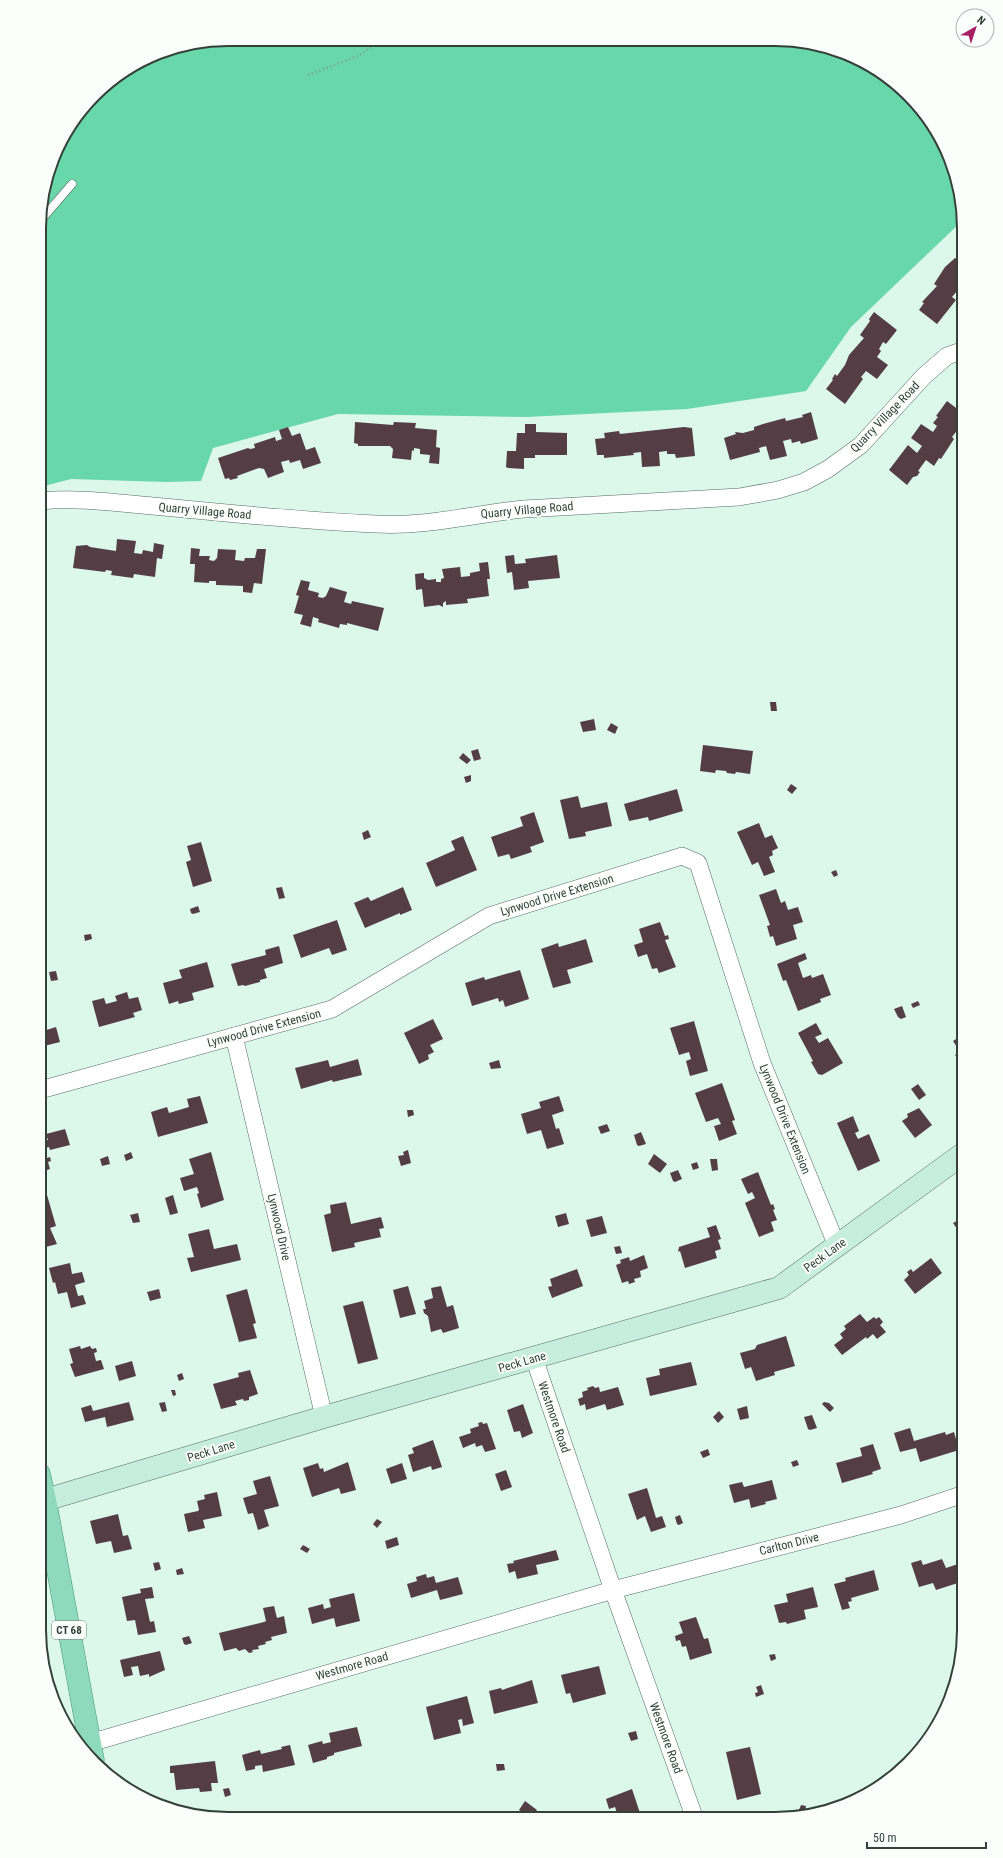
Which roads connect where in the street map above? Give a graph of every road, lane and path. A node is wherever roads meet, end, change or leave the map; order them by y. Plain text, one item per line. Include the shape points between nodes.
1 (372, 46) edge
2 (308, 75) dead end
3 (72, 184) dead end
4 (46, 214) edge
5 (957, 352) edge
6 (46, 501) edge
7 (234, 1036) junction
8 (46, 1088) edge
9 (957, 1158) edge
10 (837, 1246) junction
11 (534, 1358) junction
12 (324, 1417) junction
13 (957, 1496) edge
14 (46, 1500) joint
15 (613, 1590) junction
16 (92, 1751) edge
17 (92, 1752) edge
18 (692, 1812) edge

1 - 2 path via 358,56
3 - 4 lane
5 - 6 street, Quarry Village Road via 947,356 924,376 855,449 828,469 804,482 778,490 738,497 524,509 401,525 287,519 91,501
7 - 8 street, Lynwood Drive Extension
7 - 10 street, Lynwood Drive Extension via 332,1009 489,916 682,856 698,863 762,1063
7 - 12 street, Lynwood Drive
9 - 10 street, Peck Lane
10 - 11 street, Peck Lane via 780,1288
11 - 12 street, Peck Lane
11 - 15 street, Westmore Road
12 - 14 street, Peck Lane
13 - 15 street, Carlton Drive via 901,1516
14 - 16 main road, CT 68
15 - 17 street, Westmore Road
15 - 18 street, Westmore Road

